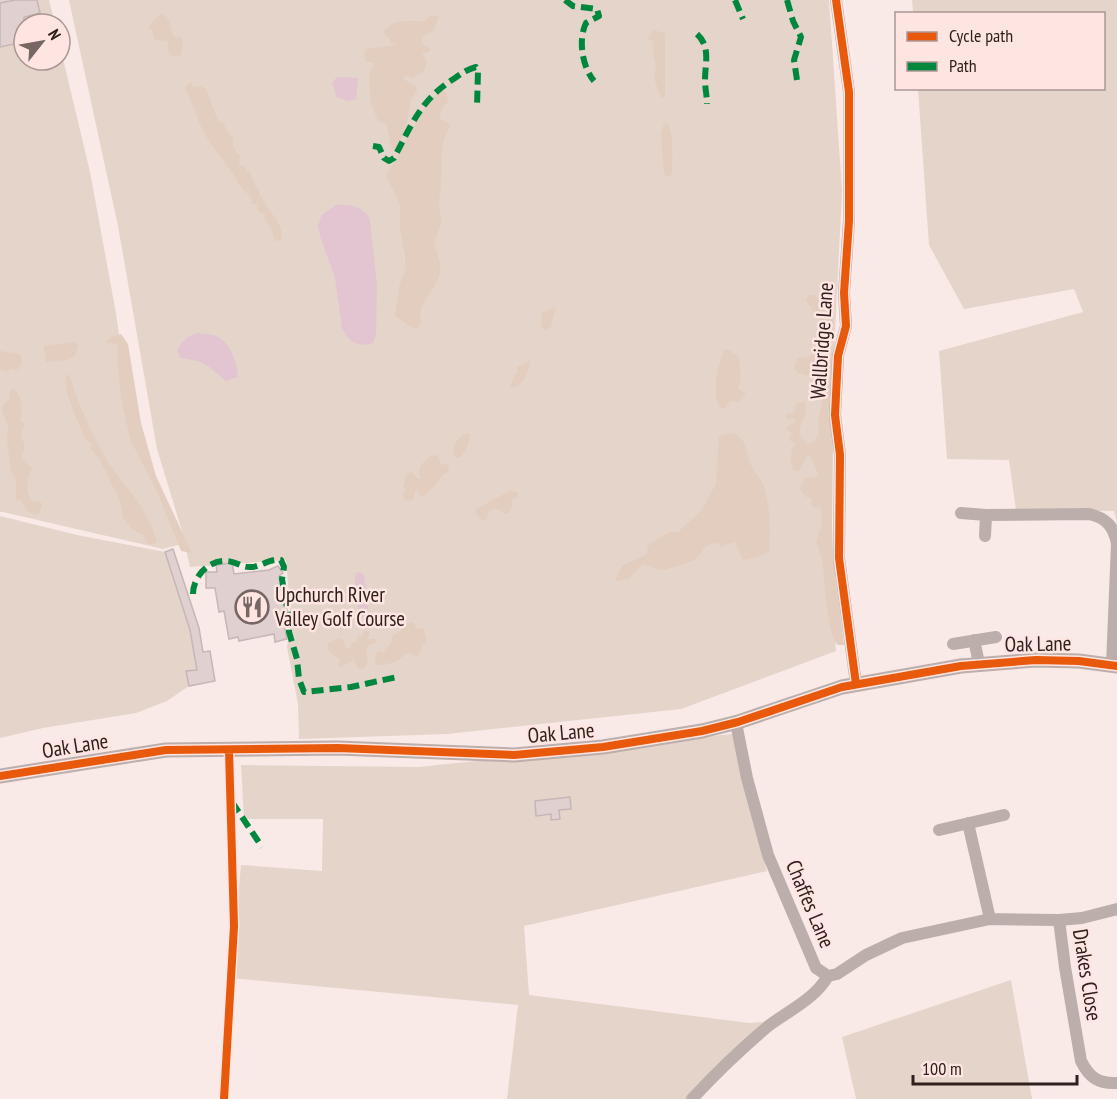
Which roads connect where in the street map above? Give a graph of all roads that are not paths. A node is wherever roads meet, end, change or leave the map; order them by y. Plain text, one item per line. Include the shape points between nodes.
1 (836, 0) edge
2 (961, 513) dead end
3 (986, 515) junction
4 (985, 536) dead end
5 (996, 637) dead end
6 (974, 640) junction
7 (953, 644) dead end
8 (979, 663) junction
9 (1114, 665) edge
10 (856, 684) junction
11 (736, 723) junction
12 (0, 776) edge
13 (1004, 815) dead end
14 (968, 823) junction
15 (939, 830) dead end
16 (1117, 909) edge
17 (990, 919) junction
18 (1059, 920) junction
19 (828, 976) junction
20 (1117, 1083) edge
21 (692, 1099) edge

1 - 10 street, Wallbridge Lane via 849,92 846,326 838,356 835,415 840,455 839,558
2 - 3 street
3 - 4 street
3 - 9 street via 1089,514 1104,518 1110,525 1117,544
5 - 6 street
6 - 7 street
6 - 8 street
8 - 9 street, Oak Lane via 1066,661
8 - 10 street, Oak Lane
10 - 11 street, Oak Lane
11 - 12 street, Oak Lane via 674,736 545,753 338,748 166,750
11 - 19 street, Chaffes Lane via 768,855 816,968
13 - 14 street
14 - 15 street
14 - 17 street
16 - 18 street, Chaffes Lane
17 - 18 street, Chaffes Lane
17 - 19 street, Chaffes Lane via 902,938
18 - 20 street, Drakes Close via 1082,1061 1096,1080
19 - 21 street via 818,990 724,1065

